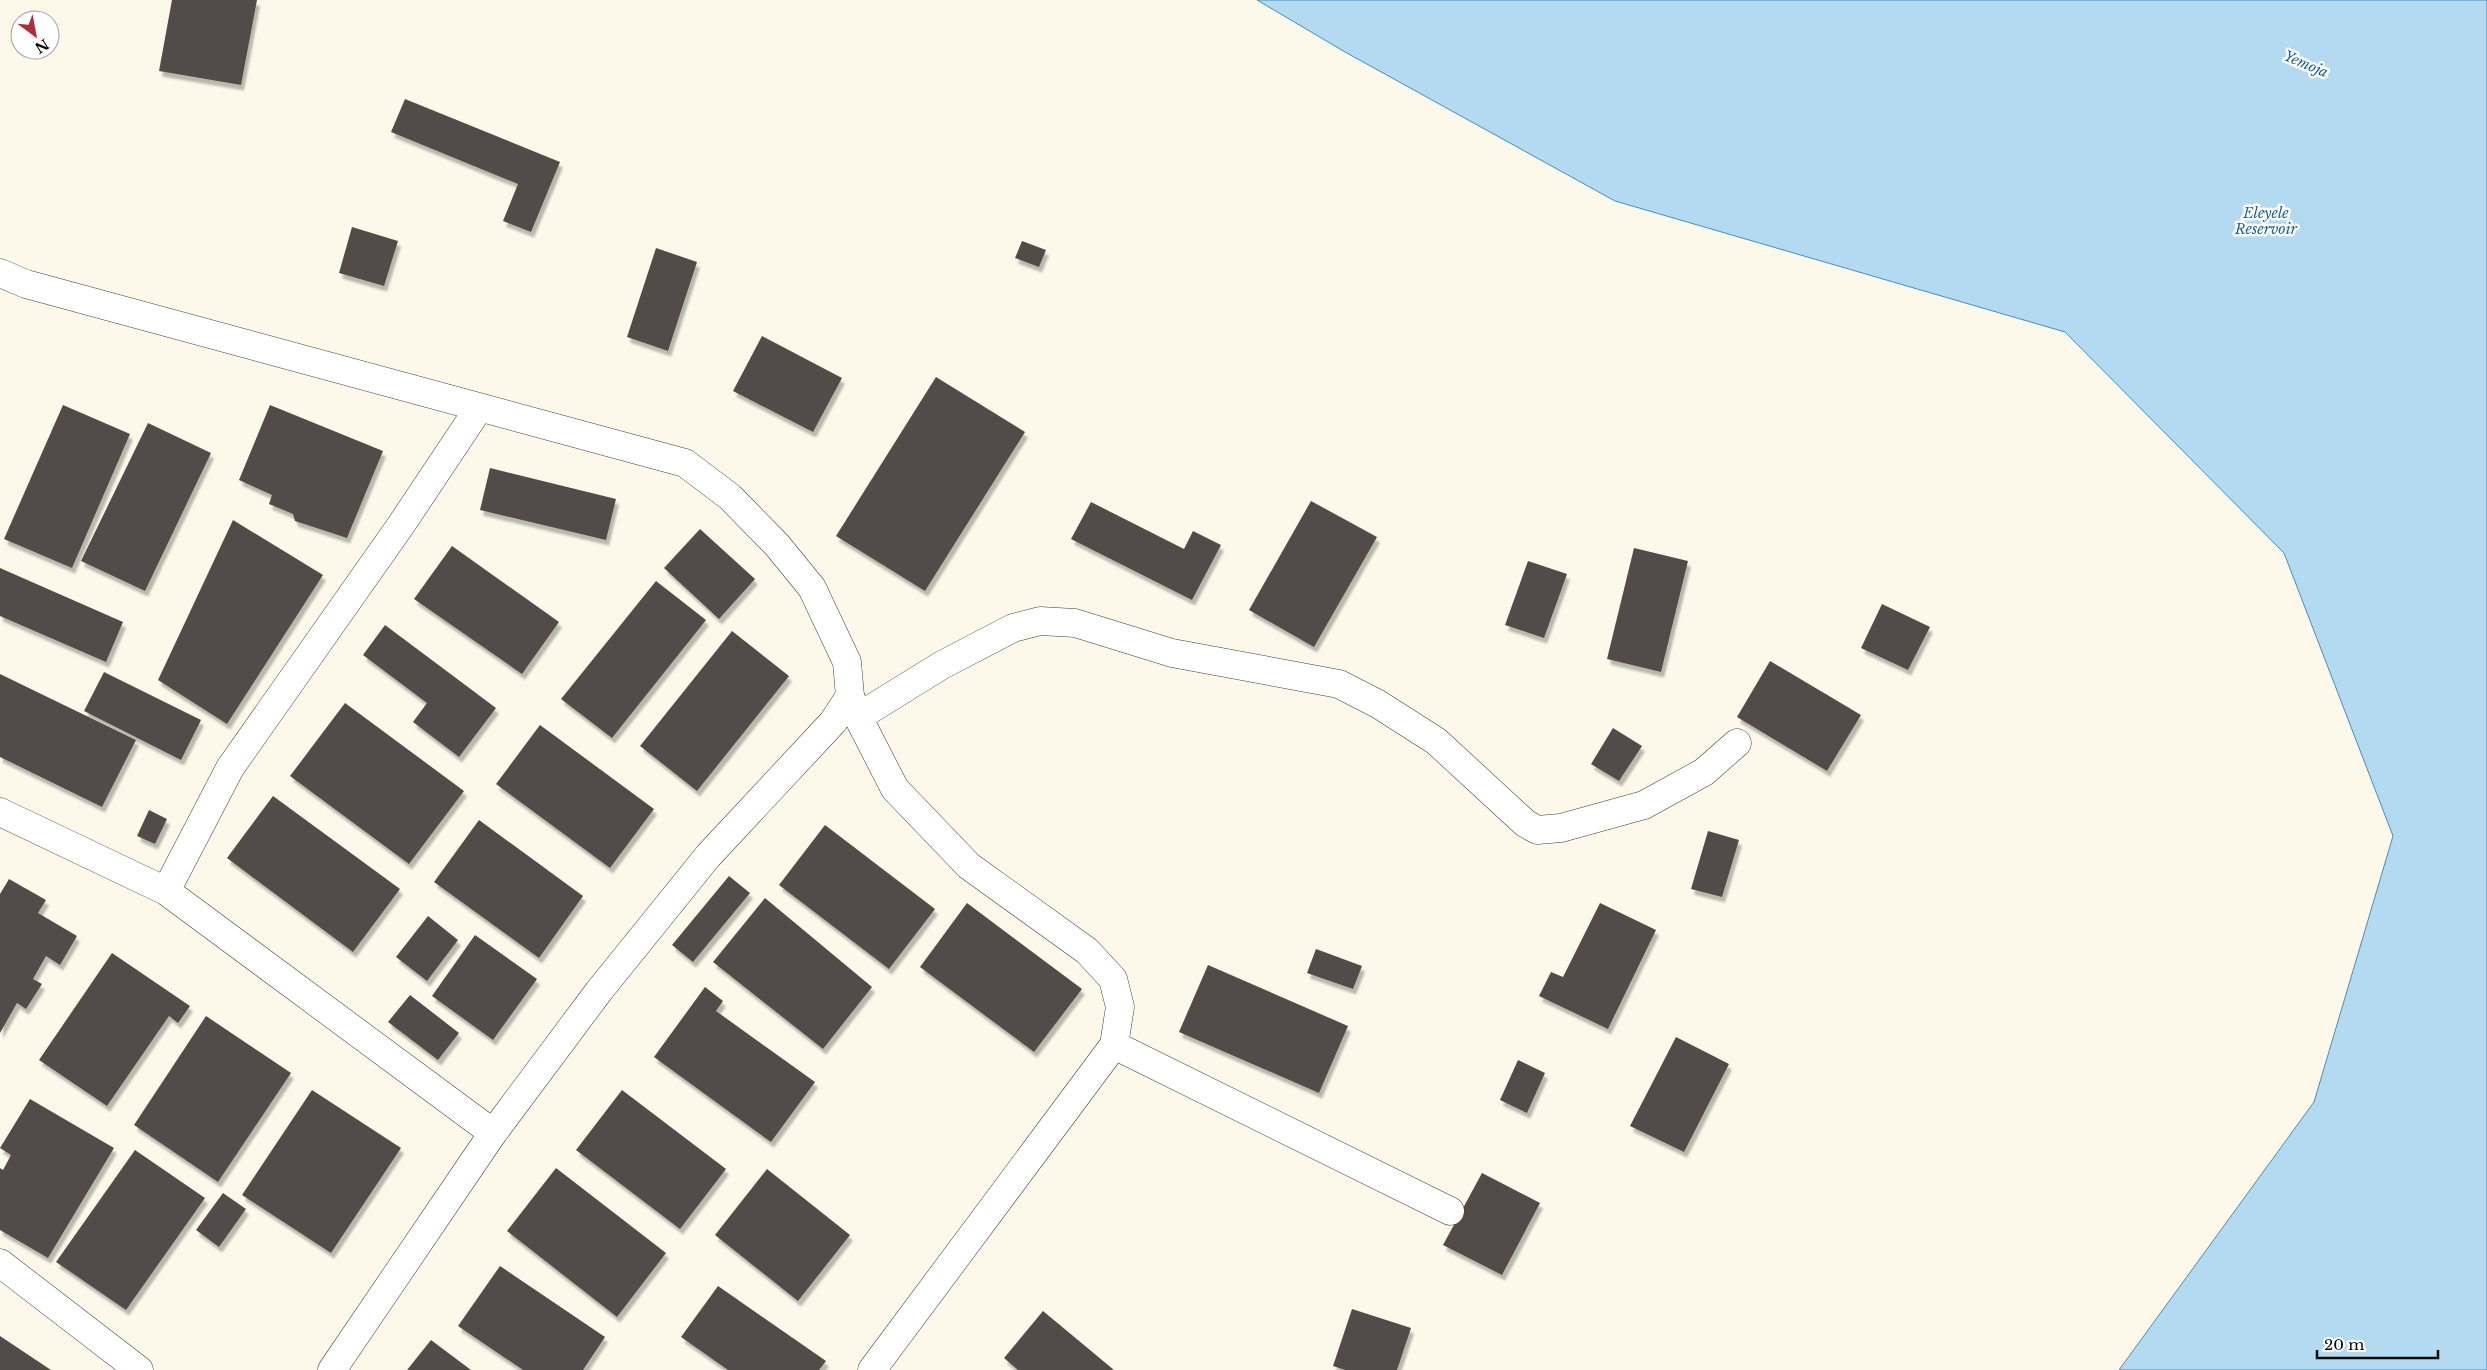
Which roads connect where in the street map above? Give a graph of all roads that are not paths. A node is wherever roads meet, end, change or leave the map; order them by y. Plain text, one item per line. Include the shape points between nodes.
1 (0, 273) edge
2 (479, 408) junction
3 (854, 707) junction
4 (1737, 743) dead end
5 (0, 812) edge
6 (166, 891) junction
7 (1114, 1045) junction
8 (493, 1133) junction
9 (1450, 1211) dead end
10 (0, 1263) edge
11 (140, 1370) edge
12 (332, 1370) edge
13 (872, 1370) edge

1 - 2 street via 26,284
2 - 3 street via 686,464 730,497 777,545 812,588 847,662
2 - 6 street via 230,768
3 - 4 street via 1013,628 1040,621 1075,623 1172,653 1340,684 1436,741 1525,823 1537,830 1561,828 1644,805 1704,772
3 - 7 street via 895,789 912,809 969,866 1087,951 1113,978 1120,1007
3 - 8 street via 833,722 708,856 599,991
5 - 6 street
6 - 8 street
7 - 9 street
7 - 13 street
8 - 12 street
10 - 11 street

